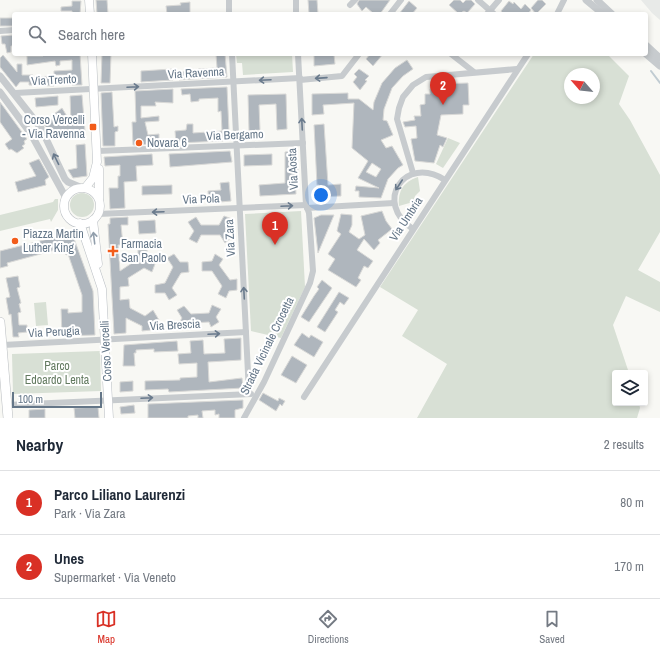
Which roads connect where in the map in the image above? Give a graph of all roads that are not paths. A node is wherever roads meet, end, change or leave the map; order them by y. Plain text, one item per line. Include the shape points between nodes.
1 (90, 0) edge
2 (229, 0) edge
3 (296, 0) edge
4 (401, 0) edge
5 (478, 0) edge
6 (499, 0) edge
7 (558, 0) edge
8 (571, 0) edge
9 (586, 0) edge
10 (597, 0) edge
11 (564, 2) edge
12 (90, 12) edge
13 (230, 12) edge
14 (296, 12) edge
15 (392, 12) edge
16 (489, 12) edge
17 (491, 12) edge
18 (558, 12) edge
19 (600, 12) edge
20 (610, 12) edge
21 (12, 30) edge
22 (0, 31) edge
23 (648, 47) edge
24 (92, 56) edge
25 (232, 56) edge
26 (298, 56) edge
27 (357, 56) edge
28 (454, 56) edge
29 (527, 56) edge
30 (648, 56) edge
31 (660, 58) edge
32 (660, 66) edge
33 (518, 69) junction
34 (474, 72) junction
35 (0, 76) edge
36 (300, 79) junction
37 (233, 82) junction
38 (94, 89) junction
39 (0, 92) edge
40 (15, 93) junction
41 (303, 143) junction
42 (236, 146) junction
43 (97, 151) junction
44 (97, 162) junction
45 (413, 173) junction
46 (445, 180) junction
47 (83, 188) junction
48 (66, 198) junction
49 (99, 198) junction
50 (394, 203) junction
51 (307, 206) junction
52 (239, 208) junction
53 (95, 217) junction
54 (80, 224) junction
55 (413, 229) junction
56 (310, 283) joint
57 (101, 284) junction
58 (0, 322) edge
59 (246, 332) junction
60 (105, 340) junction
61 (3, 345) junction
62 (252, 395) junction
63 (304, 397) dead end
64 (108, 400) junction
65 (7, 405) junction
66 (8, 418) edge
67 (109, 418) edge
68 (244, 418) edge

1 - 12 main road
2 - 13 street
3 - 14 street
4 - 15 street
5 - 16 street
6 - 17 street
7 - 11 street
8 - 11 street
9 - 19 street
10 - 20 street
11 - 18 street
21 - 22 street
23 - 31 street
24 - 38 main road
25 - 37 street, Via Zara
26 - 36 street, Via Aosta
27 -> 36 street, Via Ravenna via 342,76
28 - 34 street
29 - 33 street, Via Umbria
30 - 32 street
33 - 34 street
33 - 46 street, Via Umbria
34 - 45 street via 426,76 413,85 403,97 398,119
35 - 40 street
36 -> 37 street, Via Ravenna
41 -> 36 street, Via Aosta
38 -> 37 street, Via Ravenna
37 - 42 street, Via Zara
38 - 40 street, Via Trento
38 - 43 main road
39 - 48 street via 31,134
47 -> 40 street via 65,179 41,128
41 - 42 street, Via Bergamo
41 - 51 street, Via Aosta
42 - 43 street, Via Bergamo
42 - 52 street, Via Zara
43 - 44 main road
44 - 47 main road via 94,178
44 - 49 main road
45 - 46 street via 432,173
45 -> 50 street via 398,185
46 - 55 street, Via Umbria
47 - 48 main road via 69,193
47 - 49 main road via 91,190
48 - 54 main road via 66,215 70,220
49 - 53 main road via 100,204
50 - 51 street, Via Pola
50 - 55 street via 401,220
52 -> 51 street, Via Pola
51 - 56 street, Via Aosta via 313,271
52 -> 53 street, Via Pola
59 -> 52 street, Via Zara
53 - 54 main road
57 -> 53 main road, Corso Vercelli
54 - 57 main road, Corso Vercelli
55 - 63 street, Via Umbria
56 - 62 street, Strada Vicinale Crocetta via 264,382
57 - 60 main road, Corso Vercelli
58 - 61 main road
60 -> 59 street, Via Brescia
59 - 62 street, Via Zara
60 - 61 street, Via Perugia
60 - 64 main road, Corso Vercelli
61 - 65 main road
64 -> 62 street
62 - 68 street, Strada Vicinale Crocetta
64 - 65 street
64 - 67 main road, Corso Vercelli
65 - 66 main road

